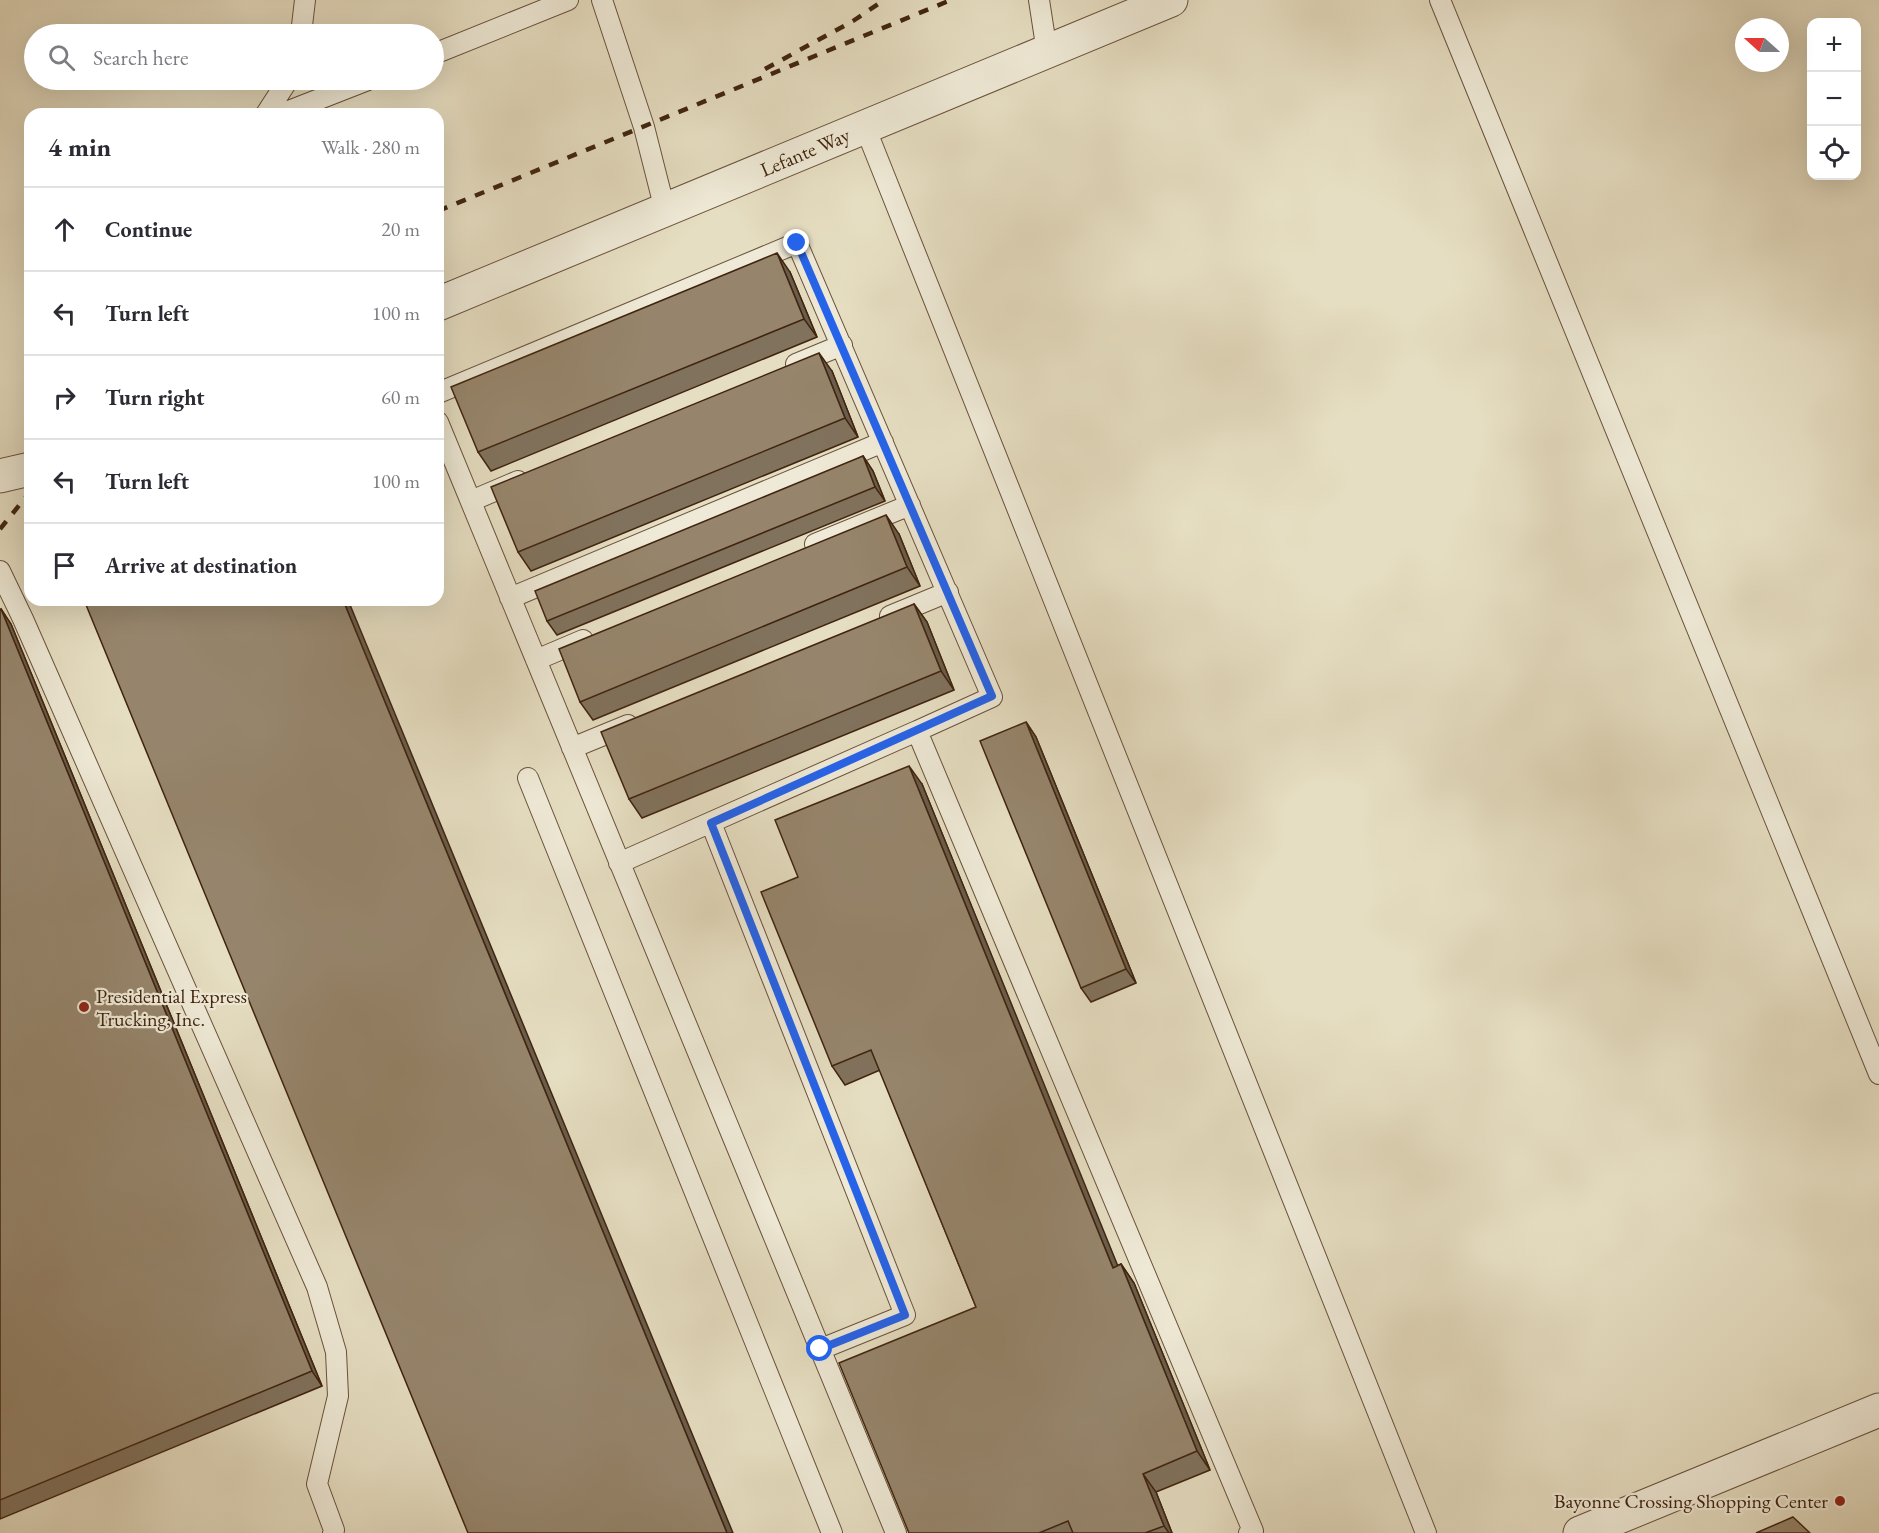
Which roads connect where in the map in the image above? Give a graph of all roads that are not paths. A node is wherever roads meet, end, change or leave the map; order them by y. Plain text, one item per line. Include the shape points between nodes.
1 (304, 0) edge
2 (568, 0) edge
3 (602, 0) edge
4 (1039, 0) edge
5 (1171, 0) edge
6 (1440, 0) edge
7 (302, 24) edge
8 (444, 50) edge
9 (1047, 52) junction
10 (282, 90) edge
11 (342, 90) edge
12 (270, 108) edge
13 (296, 108) edge
14 (865, 127) junction
15 (665, 210) junction
16 (444, 302) edge
17 (842, 345) junction
18 (776, 372) edge
19 (444, 390) edge
20 (444, 436) edge
21 (883, 442) junction
22 (24, 470) edge
23 (536, 474) edge
24 (0, 476) edge
25 (471, 501) junction
26 (910, 505) junction
27 (800, 550) edge
28 (2, 578) edge
29 (948, 592) junction
30 (510, 598) junction
31 (870, 625) edge
32 (602, 633) edge
33 (536, 660) junction
34 (649, 716) edge
35 (917, 731) junction
36 (572, 748) junction
37 (528, 778) dead end
38 (711, 823) junction
39 (620, 863) junction
40 (1879, 1074) edge
41 (820, 1349) junction
42 (1879, 1410) edge
43 (333, 1533) edge
44 (832, 1533) edge
45 (896, 1533) edge
46 (1249, 1533) edge
47 (1426, 1533) edge
48 (1580, 1533) edge

1 - 7 lane
2 - 8 lane
3 - 15 lane via 644,127
4 - 9 lane
5 - 9 street, Lefante Way
6 - 40 lane
9 - 14 street, Lefante Way
10 - 12 lane
11 - 13 lane
14 - 15 street, Lefante Way
14 - 47 lane
15 - 16 street, Lefante Way
17 - 18 lane
17 - 19 lane via 797,243
17 - 21 lane
20 - 25 lane
21 - 26 lane
21 - 30 lane
22 - 24 street
23 - 25 lane
25 - 30 lane
26 - 27 lane
26 - 29 lane
28 - 43 lane via 317,1287 336,1352 338,1396 316,1484
29 - 31 lane
29 - 35 lane via 992,696
30 - 33 lane
32 - 33 lane
33 - 36 lane
34 - 36 lane
35 - 38 lane
35 - 46 lane via 1249,1520 1253,1531
36 - 39 lane
37 - 44 lane
38 - 39 lane
38 - 41 lane via 905,1315
39 - 41 lane
41 - 45 lane
42 - 48 street

